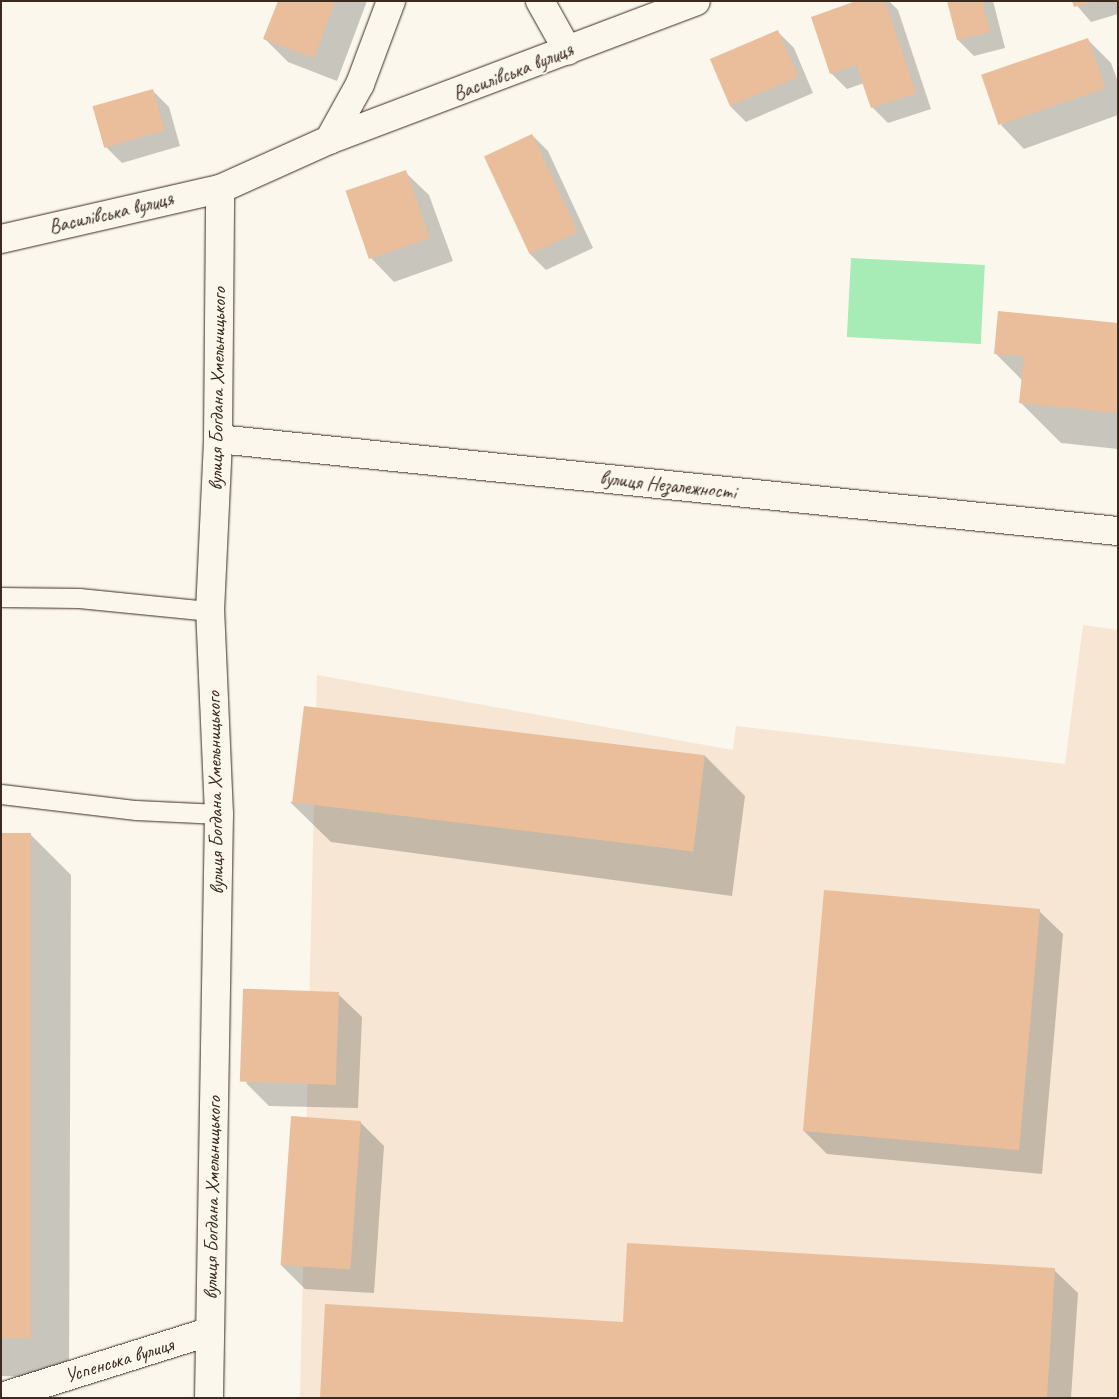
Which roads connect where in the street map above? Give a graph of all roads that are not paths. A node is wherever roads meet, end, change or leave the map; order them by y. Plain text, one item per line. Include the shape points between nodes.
1 (391, 1) edge
2 (540, 1) edge
3 (696, 1) edge
4 (568, 51) junction
5 (329, 140) junction
6 (220, 189) junction
7 (1, 239) edge
8 (218, 439) junction
9 (1118, 531) edge
10 (1, 597) edge
11 (210, 612) junction
12 (1, 794) edge
13 (219, 814) junction
14 (209, 1332) junction
15 (1, 1397) edge
16 (209, 1398) edge

1 - 5 street via 360,84
2 - 4 street
3 - 4 street, Василівська вулиця
4 - 5 street, Василівська вулиця
5 - 6 street, Василівська вулиця
6 - 7 street, Василівська вулиця
6 - 8 street, вулиця Богдана Хмельницького
8 - 9 street, вулиця Незалежності
8 - 11 street, вулиця Богдана Хмельницького
10 - 11 lane via 79,598
11 - 13 street, вулиця Богдана Хмельницького
12 - 13 lane via 136,810
13 - 14 street, вулиця Богдана Хмельницького
14 - 15 street, Успенська вулиця
14 - 16 street, вулиця Богдана Хмельницького

